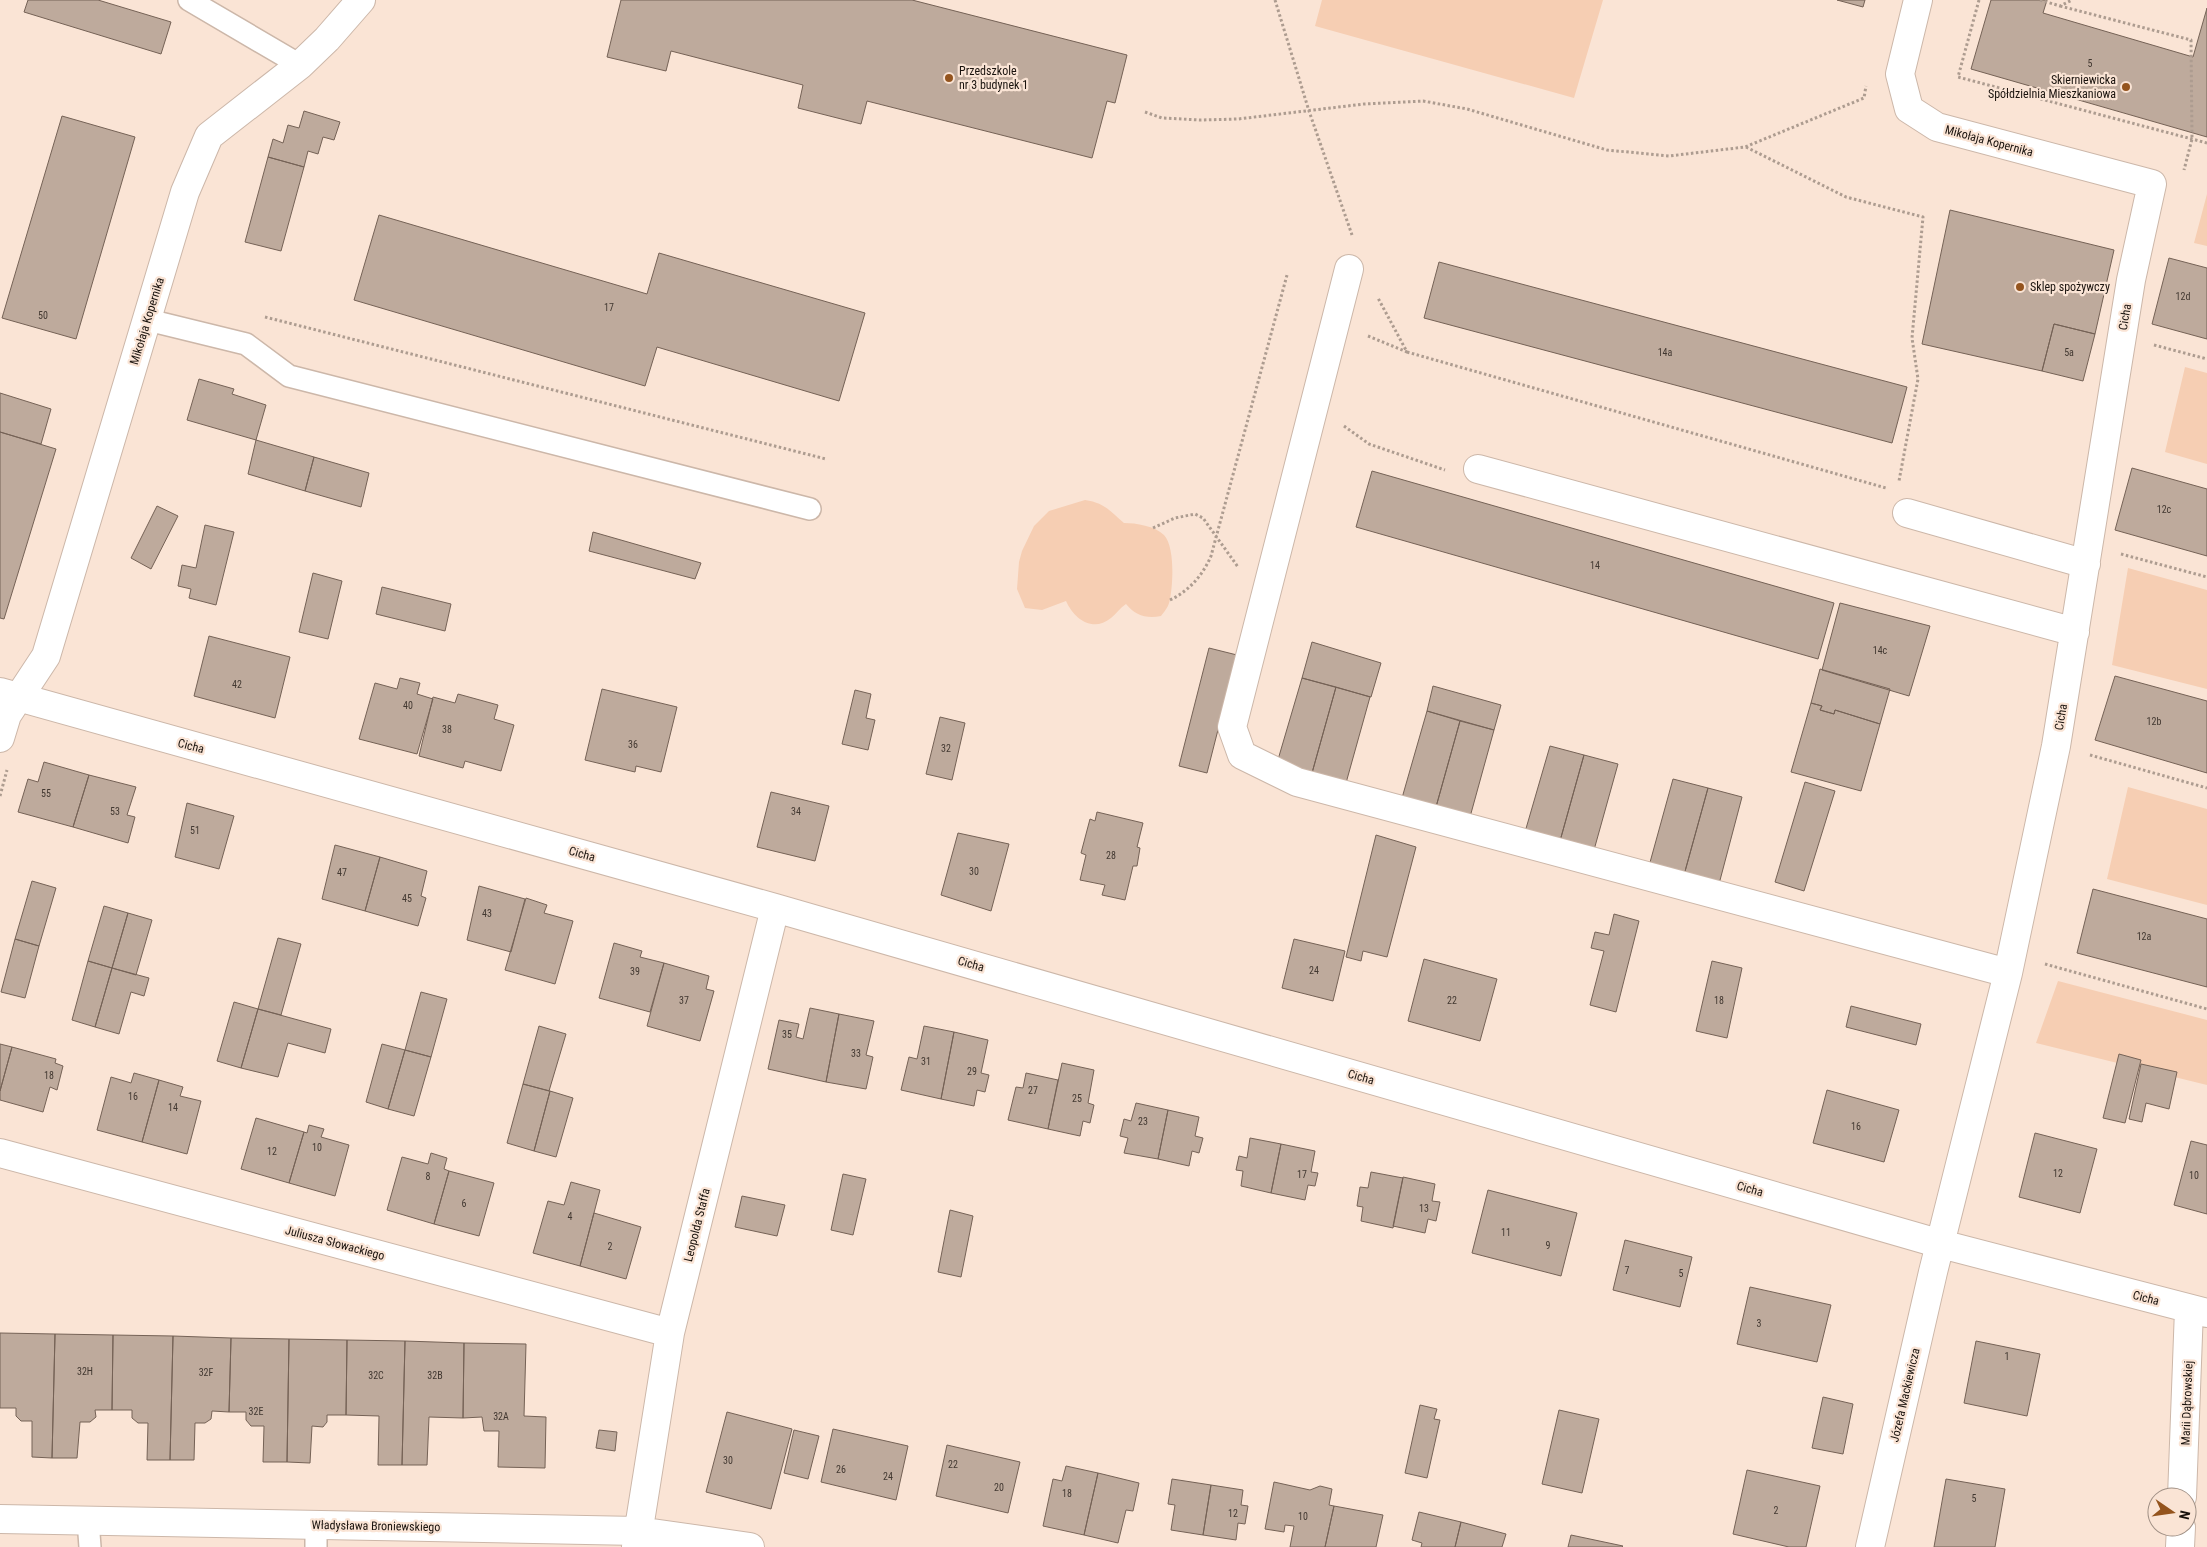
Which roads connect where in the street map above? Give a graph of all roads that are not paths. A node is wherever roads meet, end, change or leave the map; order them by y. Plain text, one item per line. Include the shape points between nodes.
1 (189, 0) edge
2 (361, 0) edge
3 (1918, 0) edge
4 (300, 65) junction
5 (2152, 184) joint
6 (1349, 269) road end
7 (148, 320) junction
8 (1478, 469) dead end
9 (1902, 502) road end
10 (810, 509) dead end
11 (2088, 555) junction
12 (2075, 632) junction
13 (10, 695) edge
14 (0, 738) edge
15 (775, 908) junction
16 (2008, 973) junction
17 (0, 1154) edge
18 (1941, 1244) junction
19 (2198, 1311) edge
20 (670, 1333) junction
21 (2183, 1487) edge
22 (0, 1518) edge
23 (88, 1520) junction
24 (316, 1536) edge
25 (637, 1539) edge
26 (90, 1547) edge
27 (750, 1547) edge
28 (1870, 1547) edge

1 - 4 lane
2 - 4 street, Mikołaja Kopernika
3 - 5 street, Mikołaja Kopernika via 1900,74 1909,109 1937,127
4 - 7 street, Mikołaja Kopernika via 209,136 185,192
5 - 11 street, Cicha via 2131,280
6 - 16 street via 1232,727 1242,755 1297,782
7 - 10 lane via 246,344 289,376
7 - 13 street, Mikołaja Kopernika via 46,656
8 - 12 street
9 - 11 street
11 - 12 street, Cicha
12 - 16 street, Cicha via 2056,746
13 - 14 street, Mikołaja Kopernika
13 - 15 street, Cicha
15 - 18 street, Cicha
15 - 20 street, Leopolda Staffa
16 - 18 street, Cicha
17 - 20 street, Juliusza Słowackiego
18 - 19 street, Cicha
18 - 28 street, Józefa Mackiewicza
19 - 21 street, Marii Dąbrowskiej
20 - 25 street, Leopolda Staffa
22 - 23 street, Władysława Broniewskiego
23 - 24 street, Władysława Broniewskiego
23 - 26 lane
24 - 25 street, Władysława Broniewskiego
25 - 27 street, Władysława Broniewskiego

